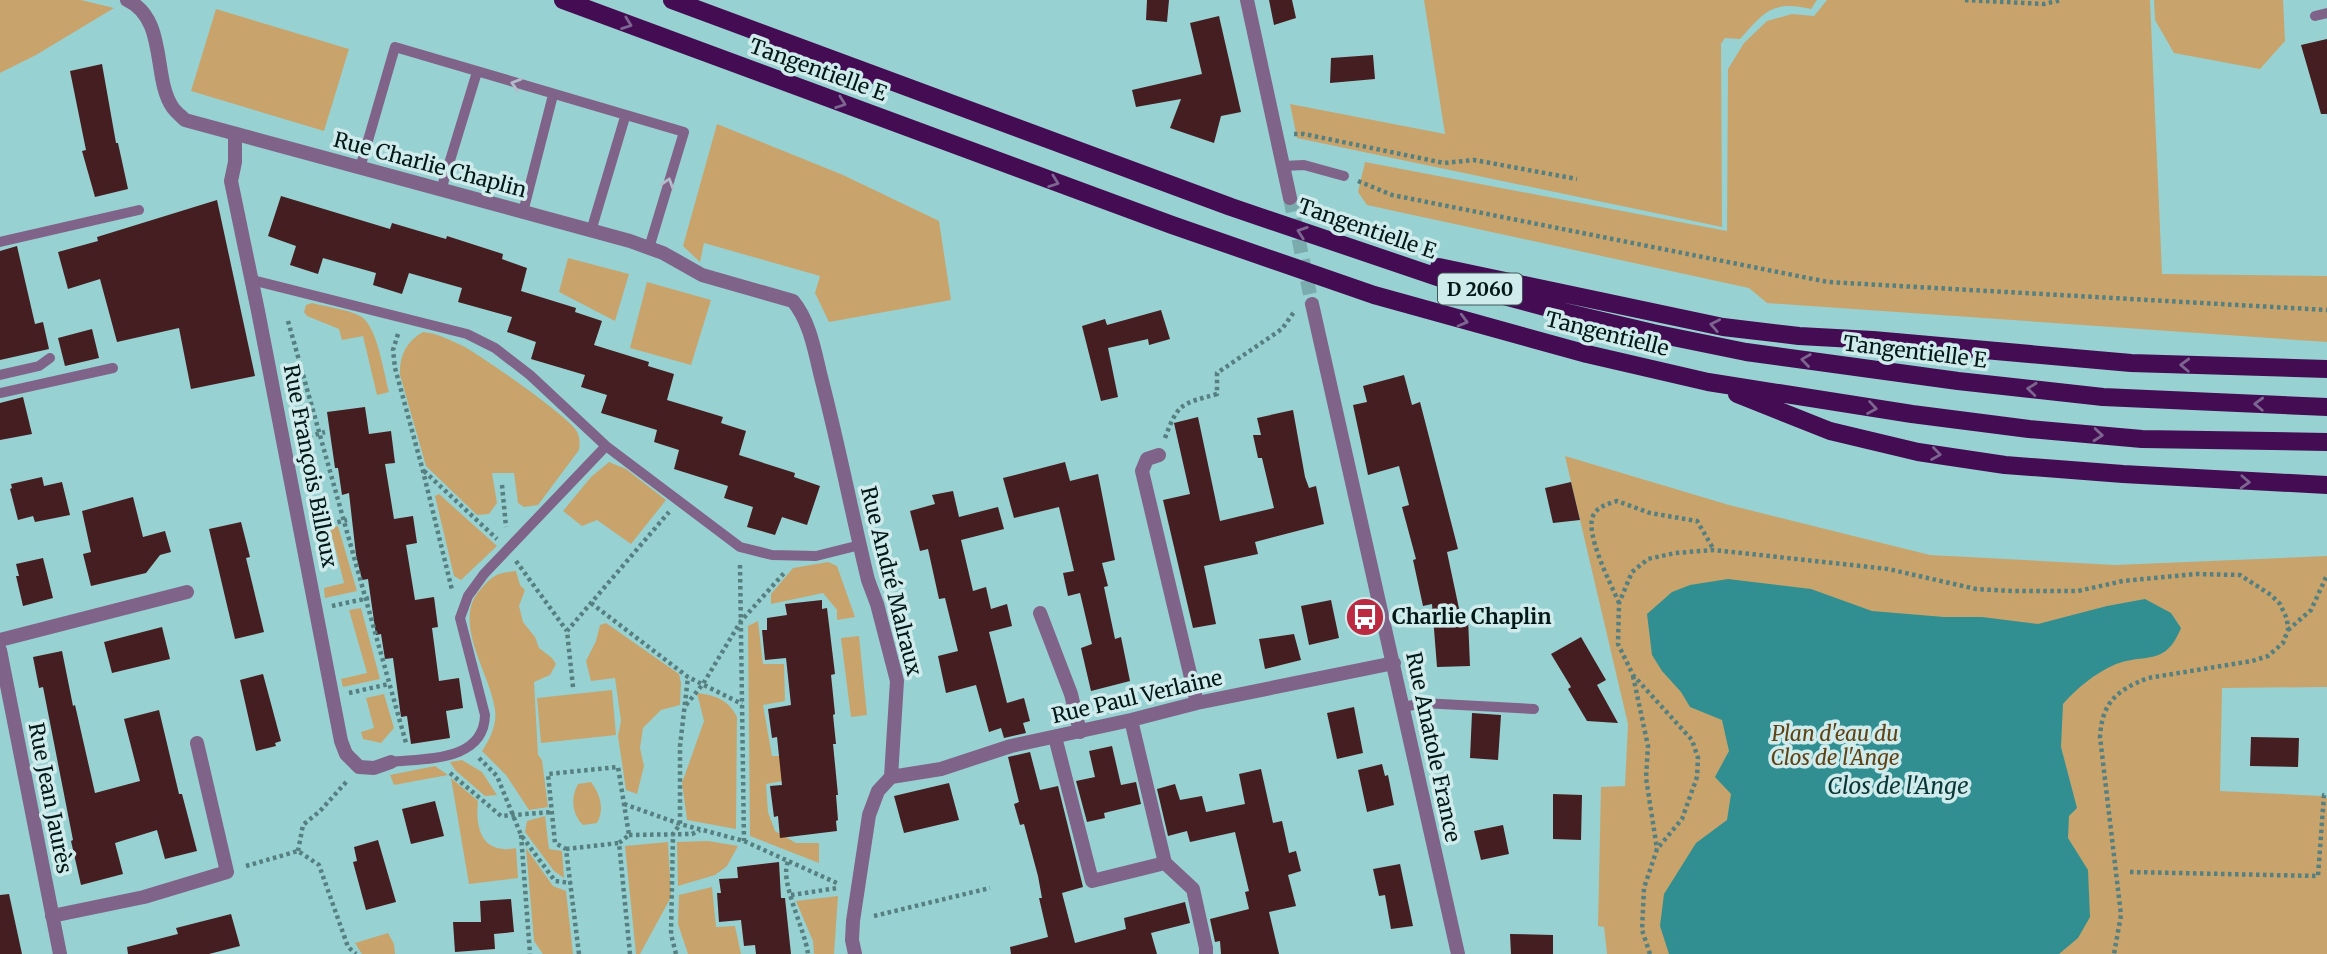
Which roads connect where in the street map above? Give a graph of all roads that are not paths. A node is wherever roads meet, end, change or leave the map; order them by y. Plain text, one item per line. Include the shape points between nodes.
1 (127, 0) edge
2 (563, 0) edge
3 (673, 0) edge
4 (1247, 0) edge
5 (2327, 13) edge
6 (2315, 16) dead end
7 (477, 72) junction
8 (553, 95) junction
9 (625, 117) junction
10 (236, 134) junction
11 (1283, 166) junction
12 (360, 168) junction
13 (1344, 176) road end
14 (441, 190) junction
15 (1290, 198) tunnel mouth
16 (139, 210) dead end
17 (523, 212) junction
18 (592, 231) junction
19 (0, 242) edge
20 (649, 248) junction
21 (1348, 248) junction
22 (252, 280) junction
23 (1374, 295) joint
24 (793, 301) joint
25 (1312, 304) tunnel mouth
26 (50, 358) dead end
27 (113, 368) dead end
28 (2327, 369) edge
29 (0, 375) edge
30 (1708, 382) junction
31 (0, 393) edge
32 (2327, 407) edge
33 (2327, 442) edge
34 (606, 446) junction
35 (1159, 455) road end
36 (2327, 485) edge
37 (860, 545) junction
38 (187, 592) dead end
39 (1040, 612) dead end
40 (0, 640) edge
41 (0, 650) edge
42 (1394, 663) junction
43 (1197, 703) junction
44 (1404, 707) junction
45 (1534, 709) dead end
46 (1132, 720) junction
47 (1080, 732) junction
48 (1055, 737) junction
49 (197, 743) dead end
50 (391, 762) joint
51 (891, 778) junction
52 (1165, 863) junction
53 (52, 916) junction
54 (60, 954) edge
55 (855, 954) edge
56 (1206, 954) edge
57 (1458, 954) edge

1 - 10 street, Rue Charlie Chaplin via 138,5 150,22 172,107 185,120
2 -> 23 main road, Tangentielle E / D 2060
21 -> 3 main road, Tangentielle E / D 2060
4 - 11 street
5 - 6 lane
8 -> 7 lane
7 - 12 lane via 395,47
7 - 14 lane
8 - 9 lane
8 - 17 lane
9 - 18 lane
20 -> 9 lane via 684,132
10 - 12 street, Rue Charlie Chaplin
10 - 22 street, Rue François Billoux via 231,181
11 - 13 lane via 1304,165
11 - 15 street
12 - 14 street, Rue Charlie Chaplin
14 - 17 street, Rue Charlie Chaplin
16 - 19 lane
17 - 18 street, Rue Charlie Chaplin
18 - 20 street, Rue Charlie Chaplin
20 - 24 street, Rue Charlie Chaplin via 702,275
28 -> 21 main road via 2131,363 1723,327
32 -> 21 main road, Tangentielle E / D 2060 via 2103,397 1746,352 1560,312
22 - 34 lane via 467,334 495,348 530,375
22 - 50 street, Rue François Billoux via 346,754 359,767
23 -> 30 main road, Tangentielle / D 2060
24 - 37 street, Rue André Malraux via 808,327
25 - 42 street, Rue Anatole France
26 - 29 lane via 39,366
27 - 31 lane
30 -> 33 main road, D 2060 via 2042,430 2142,439
30 -> 36 main road via 1830,431 1918,452 2005,465
34 - 37 lane via 740,547 772,555 817,556
34 - 50 lane via 468,596 460,618 485,715 480,736 461,752
35 - 43 street via 1147,458 1142,471
37 - 51 street, Rue André Malraux via 897,681
38 - 40 street
39 - 47 street
41 - 53 street, Rue Jean Jaurès
42 - 43 street, Rue Paul Verlaine
42 - 44 street, Rue Anatole France
43 - 46 street, Rue Paul Verlaine
44 - 45 lane via 1422,703
44 - 57 street, Rue Anatole France
46 - 47 street, Rue Paul Verlaine
46 - 52 street
47 - 48 street, Rue Paul Verlaine
48 - 51 street, Rue Paul Verlaine
48 - 52 street via 1092,881
49 - 53 street via 228,872 144,897
51 - 55 street, Rue André Malraux via 878,791 869,815 853,921
52 - 56 street via 1193,889
53 - 54 street, Rue Jean Jaurès

